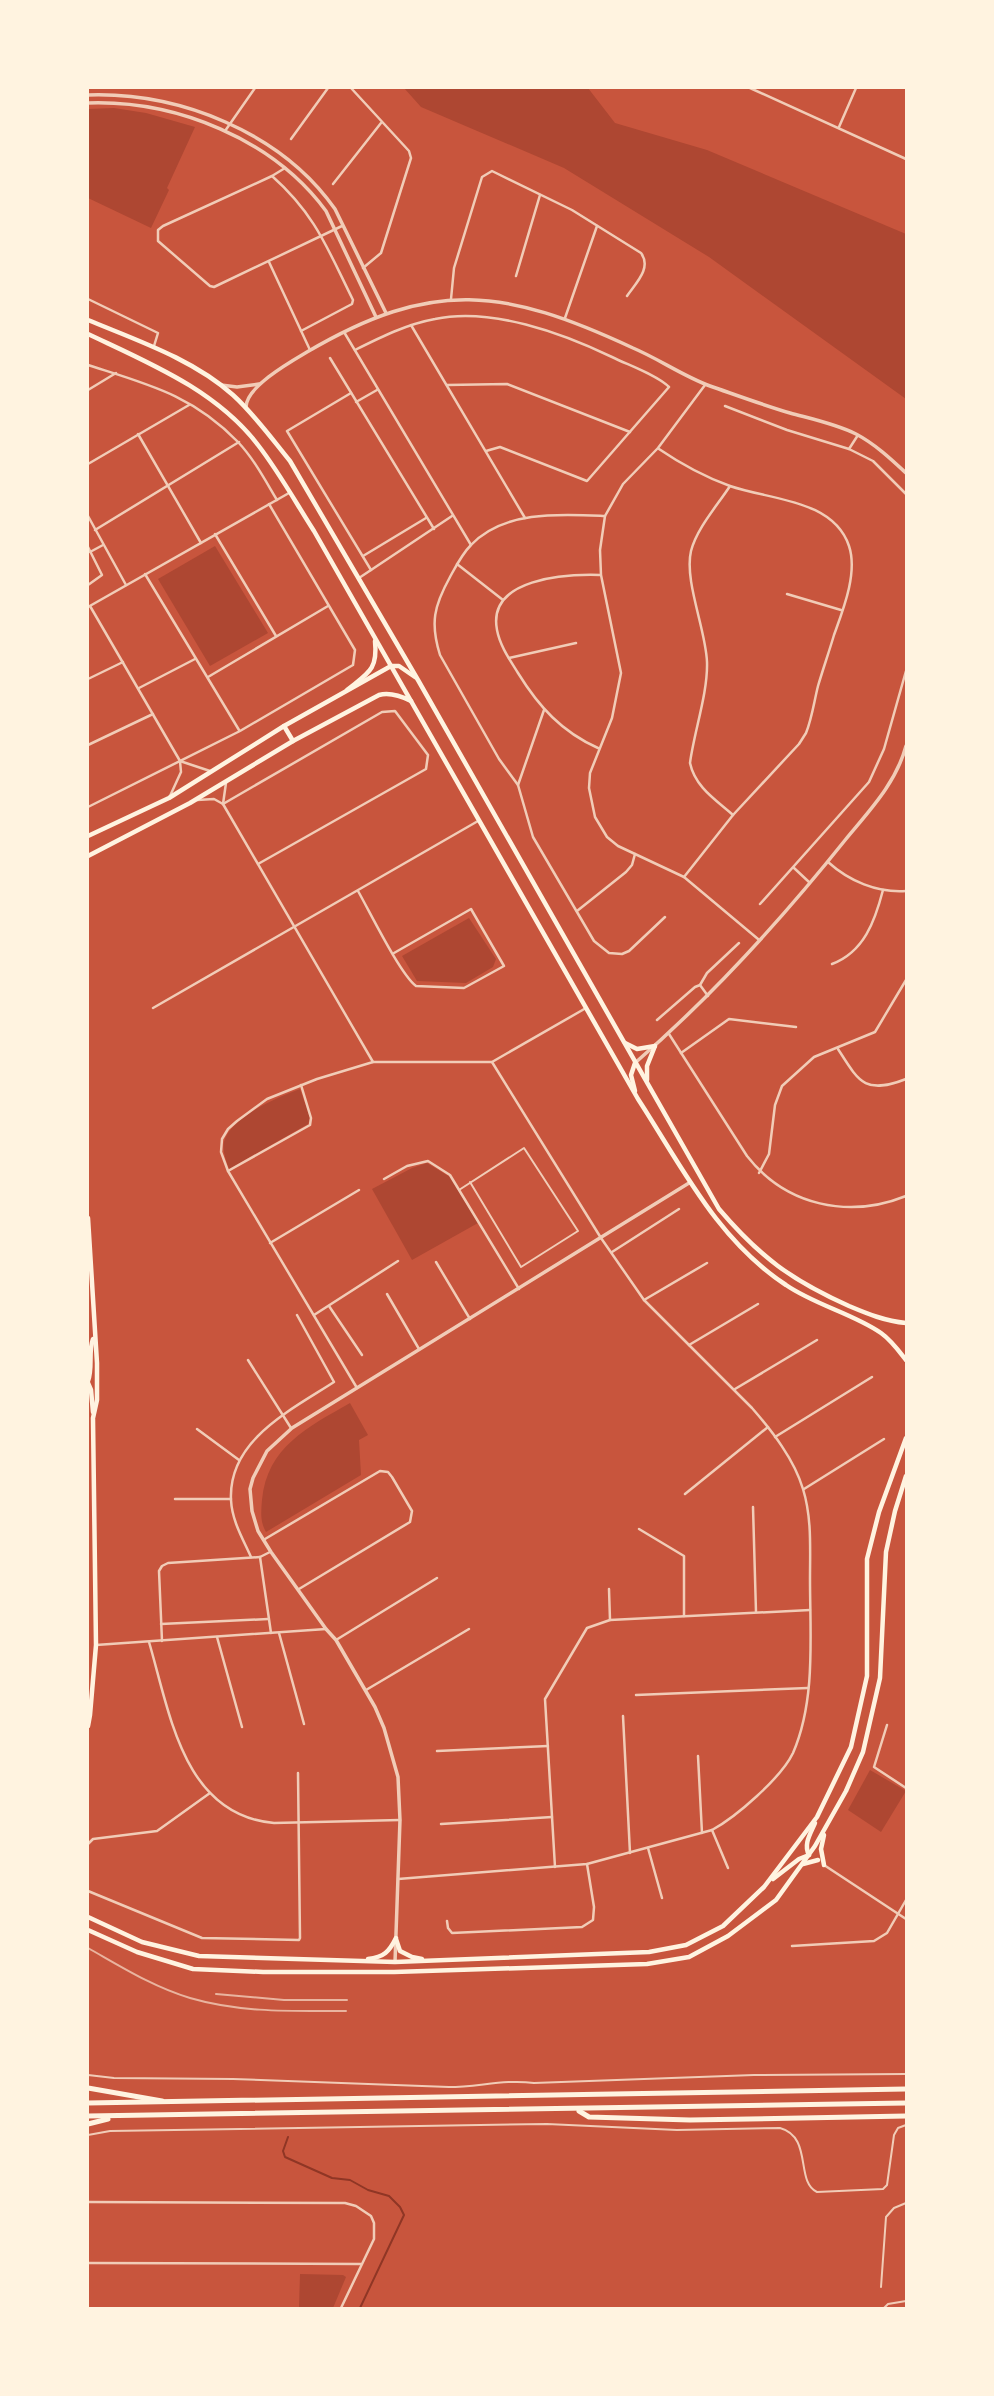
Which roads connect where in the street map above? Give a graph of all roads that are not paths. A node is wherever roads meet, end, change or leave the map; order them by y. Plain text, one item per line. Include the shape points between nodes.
1 (255, 88) edge
2 (328, 88) edge
3 (351, 88) edge
4 (750, 88) edge
5 (856, 88) edge
6 (88, 94) edge
7 (88, 103) edge
8 (382, 121) junction
9 (230, 124) junction
10 (839, 127) junction
11 (225, 131) junction
12 (291, 139) dead end
13 (906, 159) edge
14 (285, 168) junction
15 (272, 176) junction
16 (333, 184) dead end
17 (540, 195) junction
18 (344, 225) junction
19 (597, 226) junction
20 (336, 229) junction
21 (321, 235) junction
22 (269, 262) junction
23 (363, 268) junction
24 (516, 276) dead end
25 (627, 296) dead end
26 (88, 299) edge
27 (452, 299) junction
28 (386, 313) junction
29 (376, 317) junction
30 (565, 318) junction
31 (88, 320) edge
32 (411, 325) junction
33 (301, 331) junction
34 (344, 332) junction
35 (88, 334) edge
36 (153, 347) junction
37 (310, 350) junction
38 (355, 350) junction
39 (330, 358) dead end
40 (89, 367) edge
41 (116, 373) junction
42 (219, 384) junction
43 (261, 384) junction
44 (706, 384) junction
45 (446, 385) junction
46 (378, 389) junction
47 (88, 390) edge
48 (351, 393) junction
49 (356, 402) junction
50 (189, 405) junction
51 (725, 406) dead end
52 (246, 410) junction
53 (630, 432) junction
54 (138, 434) junction
55 (858, 435) junction
56 (239, 442) junction
57 (658, 448) junction
58 (849, 449) junction
59 (486, 451) junction
60 (88, 464) edge
61 (906, 473) edge
62 (169, 486) junction
63 (730, 486) junction
64 (290, 493) junction
65 (906, 494) edge
66 (277, 500) junction
67 (270, 504) junction
68 (88, 516) edge
69 (452, 516) junction
70 (605, 516) junction
71 (426, 518) junction
72 (525, 518) junction
73 (433, 529) junction
74 (95, 530) junction
75 (215, 534) junction
76 (201, 543) junction
77 (471, 544) junction
78 (103, 545) junction
79 (88, 547) edge
80 (90, 552) junction
81 (363, 556) junction
82 (457, 564) junction
83 (371, 570) junction
84 (145, 574) junction
85 (601, 575) junction
86 (359, 579) junction
87 (88, 585) edge
88 (126, 585) junction
89 (787, 594) dead end
90 (503, 600) junction
91 (329, 605) junction
92 (89, 606) edge
93 (842, 610) junction
94 (275, 636) junction
95 (374, 638) junction
96 (576, 643) dead end
97 (509, 658) junction
98 (195, 659) junction
99 (123, 662) junction
100 (391, 666) junction
101 (906, 671) edge
102 (208, 677) junction
103 (88, 679) edge
104 (418, 680) junction
105 (139, 688) junction
106 (347, 690) junction
107 (411, 701) junction
108 (544, 710) junction
109 (153, 714) junction
110 (284, 726) junction
111 (240, 731) junction
112 (293, 741) junction
113 (88, 745) edge
114 (906, 746) edge
115 (598, 748) junction
116 (180, 761) junction
117 (212, 771) junction
118 (232, 779) junction
119 (518, 785) junction
120 (169, 798) junction
121 (190, 803) junction
122 (223, 804) junction
123 (88, 807) edge
124 (733, 815) junction
125 (478, 821) junction
126 (88, 836) edge
127 (635, 854) junction
128 (88, 856) edge
129 (828, 862) junction
130 (258, 863) junction
131 (794, 868) junction
132 (684, 877) junction
133 (810, 882) junction
134 (883, 890) junction
135 (358, 891) junction
136 (906, 891) edge
137 (760, 904) dead end
138 (578, 911) junction
139 (665, 917) dead end
140 (295, 927) junction
141 (758, 939) junction
142 (739, 943) dead end
143 (394, 954) junction
144 (832, 964) dead end
145 (906, 979) edge
146 (700, 985) junction
147 (708, 996) junction
148 (587, 1008) junction
149 (153, 1009) dead end
150 (657, 1020) dead end
151 (796, 1027) dead end
152 (669, 1034) junction
153 (622, 1040) junction
154 (655, 1046) junction
155 (838, 1048) junction
156 (681, 1053) junction
157 (373, 1062) junction
158 (492, 1062) junction
159 (635, 1063) junction
160 (906, 1079) edge
161 (301, 1085) junction
162 (648, 1085) junction
163 (638, 1099) junction
164 (228, 1171) junction
165 (760, 1173) junction
166 (384, 1179) dead end
167 (470, 1182) junction
168 (689, 1183) junction
169 (459, 1189) junction
170 (359, 1190) dead end
171 (906, 1196) edge
172 (679, 1209) dead end
173 (88, 1218) edge
174 (601, 1238) junction
175 (270, 1243) junction
176 (612, 1252) junction
177 (398, 1261) dead end
178 (436, 1262) dead end
179 (707, 1263) dead end
180 (519, 1289) junction
181 (387, 1294) dead end
182 (644, 1300) junction
183 (758, 1304) dead end
184 (329, 1306) junction
185 (297, 1315) dead end
186 (314, 1315) junction
187 (470, 1319) junction
188 (906, 1323) edge
189 (95, 1335) junction
190 (817, 1340) dead end
191 (689, 1345) junction
192 (420, 1350) junction
193 (362, 1355) dead end
194 (248, 1360) dead end
195 (906, 1360) edge
196 (872, 1377) dead end
197 (88, 1382) edge
198 (357, 1388) junction
199 (734, 1389) junction
200 (283, 1415) junction
201 (93, 1419) junction
202 (768, 1427) junction
203 (292, 1428) junction
204 (197, 1429) dead end
205 (775, 1437) junction
206 (906, 1438) edge
207 (884, 1440) dead end
208 (240, 1460) junction
209 (906, 1476) edge
210 (803, 1489) junction
211 (685, 1494) dead end
212 (175, 1499) dead end
213 (231, 1499) junction
214 (753, 1507) dead end
215 (639, 1529) dead end
216 (263, 1539) junction
217 (271, 1552) junction
218 (251, 1557) junction
219 (260, 1557) junction
220 (437, 1578) dead end
221 (299, 1589) junction
222 (610, 1589) dead end
223 (810, 1610) junction
224 (756, 1613) junction
225 (684, 1617) junction
226 (268, 1619) junction
227 (610, 1620) junction
228 (161, 1623) junction
229 (326, 1629) junction
230 (468, 1629) dead end
231 (271, 1633) junction
232 (279, 1633) junction
233 (217, 1637) junction
234 (336, 1640) junction
235 (162, 1641) junction
236 (149, 1642) junction
237 (96, 1645) junction
238 (808, 1688) junction
239 (366, 1690) junction
240 (636, 1695) dead end
241 (623, 1716) dead end
242 (304, 1724) dead end
243 (887, 1725) dead end
244 (88, 1726) edge
245 (242, 1727) dead end
246 (548, 1746) junction
247 (437, 1751) dead end
248 (698, 1756) dead end
249 (298, 1773) dead end
250 (906, 1787) edge
251 (210, 1793) junction
252 (552, 1817) junction
253 (817, 1817) junction
254 (400, 1820) junction
255 (300, 1822) junction
256 (441, 1824) dead end
257 (712, 1830) junction
258 (824, 1831) junction
259 (702, 1833) junction
260 (88, 1844) edge
261 (649, 1848) junction
262 (630, 1853) junction
263 (809, 1855) junction
264 (818, 1860) junction
265 (587, 1864) junction
266 (803, 1864) junction
267 (824, 1865) junction
268 (555, 1867) junction
269 (728, 1868) dead end
270 (398, 1879) junction
271 (767, 1883) junction
272 (88, 1891) edge
273 (662, 1898) dead end
274 (906, 1900) edge
275 (897, 1913) junction
276 (88, 1917) edge
277 (906, 1919) edge
278 (447, 1921) dead end
279 (88, 1930) edge
280 (396, 1938) junction
281 (792, 1946) dead end
282 (354, 1961) junction
283 (434, 1961) junction
284 (395, 1962) junction
285 (383, 1972) junction
286 (404, 1972) junction
287 (906, 2074) edge
288 (88, 2075) edge
289 (88, 2088) edge
290 (906, 2088) edge
291 (162, 2101) junction
292 (88, 2103) edge
293 (906, 2103) edge
294 (577, 2110) junction
295 (88, 2116) edge
296 (118, 2116) junction
297 (906, 2116) edge
298 (88, 2124) edge
299 (906, 2125) edge
300 (88, 2135) edge
301 (88, 2202) edge
302 (906, 2203) edge
303 (88, 2263) edge
304 (361, 2264) junction
305 (881, 2287) dead end
306 (906, 2301) edge
307 (341, 2308) edge
308 (884, 2308) edge

1 - 9 street
2 - 12 street
3 - 8 street
4 - 10 street
5 - 10 street
6 - 9 street via 188,108
7 - 11 street via 153,108
8 - 16 street
8 - 23 street via 411,158 381,253
9 - 11 street
9 - 18 street via 286,157 325,194
10 - 13 street
11 - 14 street
14 - 15 street
14 - 20 street via 316,197
15 - 21 street via 306,210
15 - 22 street via 163,226 158,241 212,287
17 - 19 street
17 - 24 street
17 - 27 street via 492,171 482,177 454,268
18 - 20 street
18 - 23 street
19 - 25 street via 646,259 646,267
19 - 30 street
20 - 21 street
20 - 29 street
21 - 22 street
21 - 33 street via 352,303
22 - 33 street
23 - 28 street
26 - 36 street via 158,333
27 - 28 street
27 - 30 street via 520,305
28 - 29 street
29 - 34 street
30 - 44 street
31 - 36 main road
32 - 38 street
32 - 45 street
32 - 53 street via 460,316 517,321 596,349 668,385
33 - 37 street
34 - 37 street
34 - 38 street
35 - 64 main road via 209,397 257,444
36 - 42 main road
37 - 43 street
38 - 46 street
39 - 48 street
40 - 41 street
41 - 47 street
41 - 50 street via 177,395
42 - 43 street
42 - 52 main road
43 - 52 street via 247,400
44 - 55 street
44 - 57 street
45 - 53 street via 507,384
45 - 59 street
46 - 49 street
46 - 69 street
48 - 49 street
48 - 81 street via 287,431
49 - 71 street
50 - 54 street
50 - 56 street
51 - 58 street
52 - 86 main road via 290,461
53 - 59 street via 587,481 500,447
54 - 60 street
54 - 62 street
55 - 58 street
55 - 61 street
56 - 62 street
56 - 66 street
57 - 63 street
57 - 70 street via 623,484
58 - 65 street via 873,461
59 - 72 street
62 - 74 street
62 - 76 street
63 - 93 street via 801,505 833,520 851,557
63 - 124 street via 691,551 707,676 690,763 699,785
64 - 66 street
64 - 95 main road
66 - 67 street
67 - 75 street
67 - 91 street
68 - 74 street
69 - 73 street
69 - 77 street
70 - 72 street
70 - 85 street
71 - 73 street
71 - 81 street
72 - 77 street
73 - 83 street
74 - 78 street
75 - 76 street
75 - 94 street
76 - 84 street
77 - 82 street
78 - 80 street
78 - 88 street
79 - 80 street
80 - 87 street via 102,575
81 - 83 street
82 - 90 street
82 - 119 street via 438,601 434,636 448,673
83 - 86 street
84 - 88 street
84 - 98 street
85 - 90 street via 534,582
85 - 115 street via 621,673 612,719
86 - 104 main road
88 - 92 street
89 - 93 street
90 - 97 street via 496,628
91 - 94 street
91 - 111 street via 355,650 353,665
92 - 99 street
93 - 124 street via 806,733
94 - 102 street
95 - 100 main road
95 - 106 main road via 372,670
96 - 97 street
97 - 108 street
98 - 102 street
98 - 105 street
99 - 103 street
99 - 105 street
100 - 104 main road
100 - 106 main road
100 - 107 main road
101 - 131 street via 877,768
102 - 111 street
104 - 153 main road
105 - 109 street
106 - 110 main road
107 - 112 main road via 398,695 379,695
107 - 125 main road
108 - 115 street via 568,732
108 - 119 street
109 - 113 street
109 - 116 street
110 - 112 main road
110 - 117 main road
111 - 116 street
112 - 118 main road
114 - 129 street via 887,788
115 - 127 street via 589,788 595,817 607,837
116 - 117 street
116 - 120 street
116 - 123 street
117 - 120 main road
118 - 121 main road
118 - 122 street via 223,790
119 - 138 street via 533,837
120 - 126 main road
121 - 122 street via 207,799
121 - 128 main road
122 - 130 street
122 - 130 street via 389,710 428,755 426,769
124 - 132 street
125 - 135 street
125 - 148 main road
127 - 132 street
127 - 138 street via 625,872
129 - 133 street
129 - 134 street via 859,883
130 - 140 street
131 - 133 street
131 - 137 street
132 - 141 street
133 - 141 street
134 - 136 street
134 - 144 street via 862,942
135 - 140 street
135 - 143 street
138 - 139 street via 594,941 615,954 629,951
140 - 149 street
140 - 157 street
141 - 147 street
142 - 146 street
143 - 143 street via 471,909 504,966 469,987 416,986
145 - 155 street via 880,1027
146 - 147 street
146 - 150 street
147 - 152 street
148 - 158 street
148 - 163 main road
151 - 156 street via 729,1020
152 - 154 street
152 - 156 street
153 - 154 main road via 636,1049
153 - 159 main road
154 - 159 street
154 - 162 main road via 647,1066
155 - 160 street via 864,1083 888,1086
155 - 165 street via 814,1057 782,1086 769,1154
156 - 165 street
157 - 158 street
157 - 161 street
158 - 174 street
159 - 162 main road
159 - 163 main road via 631,1075
161 - 164 street via 267,1099 228,1129 221,1152
161 - 164 street via 310,1125
162 - 188 main road via 719,1209 764,1255 818,1292 878,1318
163 - 168 main road
164 - 175 street
165 - 171 street via 786,1190 822,1204 867,1208
166 - 169 street via 428,1161 450,1175
167 - 167 lane via 524,1148 578,1231 522,1267
167 - 169 lane
168 - 174 street
168 - 195 main road via 758,1265 814,1302 878,1331
169 - 180 street
170 - 175 street
172 - 176 street
173 - 189 main road
174 - 176 street
174 - 180 street
175 - 186 street
176 - 182 street
177 - 184 street
178 - 187 street
179 - 182 street
180 - 187 street
181 - 192 street
182 - 191 street
183 - 191 street
184 - 186 street
184 - 193 street
185 - 200 street via 334,1382
186 - 198 street
187 - 192 street
189 - 197 main road
189 - 201 main road via 97,1400
190 - 199 street
191 - 199 street
192 - 198 street
194 - 200 street
196 - 205 street
197 - 201 main road
198 - 203 street
199 - 202 street
200 - 203 street
200 - 208 street via 258,1434
201 - 237 main road
202 - 205 street
202 - 211 street
203 - 216 street via 267,1451 250,1489 251,1511
204 - 208 street
205 - 210 street
206 - 253 main road via 866,1559 867,1676 851,1747
207 - 210 street
208 - 213 street
209 - 258 main road via 886,1552 880,1678 863,1752
210 - 223 street via 810,1522
212 - 213 street
213 - 218 street
214 - 224 street
215 - 225 street via 684,1556
216 - 217 street
216 - 221 street via 380,1471 388,1472 412,1518
217 - 219 street
217 - 221 street
218 - 219 street
218 - 228 street via 162,1566
219 - 226 street
220 - 234 street
221 - 229 street
222 - 227 street
223 - 224 street
223 - 238 street
224 - 225 street
225 - 227 street
226 - 228 street
226 - 231 street
227 - 246 street via 587,1628 546,1693
228 - 235 street
229 - 232 street
229 - 234 street
230 - 239 street
231 - 232 street
231 - 233 street
232 - 242 street
233 - 235 street
233 - 245 street
234 - 239 street
235 - 236 street
236 - 237 street
236 - 251 street via 178,1740 191,1770
237 - 244 main road
238 - 240 street
238 - 257 street via 792,1756 747,1805
239 - 254 street via 384,1728 398,1777
241 - 262 street
243 - 250 street via 874,1767
246 - 247 street
246 - 252 street
248 - 259 street
249 - 255 street
251 - 255 street via 243,1817
251 - 260 street via 158,1830 93,1839
252 - 256 street
252 - 268 street
253 - 263 main road via 807,1842
253 - 271 main road
254 - 255 street
254 - 270 street
255 - 272 street via 299,1940 202,1938
257 - 259 street
257 - 269 street
258 - 263 main road
258 - 267 main road
259 - 261 street
261 - 262 street
261 - 273 street
262 - 265 street
263 - 264 street
263 - 266 main road
263 - 271 main road
264 - 266 main road
264 - 267 street
265 - 268 street
265 - 278 street via 593,1920 582,1927 452,1933
266 - 286 main road via 776,1900 728,1936 689,1957 647,1964
267 - 275 street
268 - 270 street
270 - 280 street
271 - 283 main road via 723,1926 686,1945 649,1952
274 - 275 street
275 - 277 street
275 - 281 street via 887,1933 874,1941
276 - 282 main road via 142,1942 199,1956
279 - 285 main road via 137,1952 193,1969
280 - 282 main road via 384,1956
280 - 283 main road via 405,1955
280 - 284 street
282 - 284 main road
283 - 284 main road
284 - 285 main road
284 - 286 main road
285 - 286 main road
287 - 288 lane via 520,2081 460,2087
289 - 291 highway
290 - 291 highway
291 - 292 highway
293 - 294 highway
294 - 296 highway
294 - 297 highway via 589,2117 690,2120
295 - 296 highway
296 - 298 highway
299 - 300 lane via 894,2135 883,2189 817,2192 809,2186 799,2144 780,2128 677,2130 547,2124
301 - 304 street via 345,2203 368,2212 374,2223 374,2239
302 - 305 lane via 886,2217
303 - 304 street
304 - 307 street
306 - 308 lane

